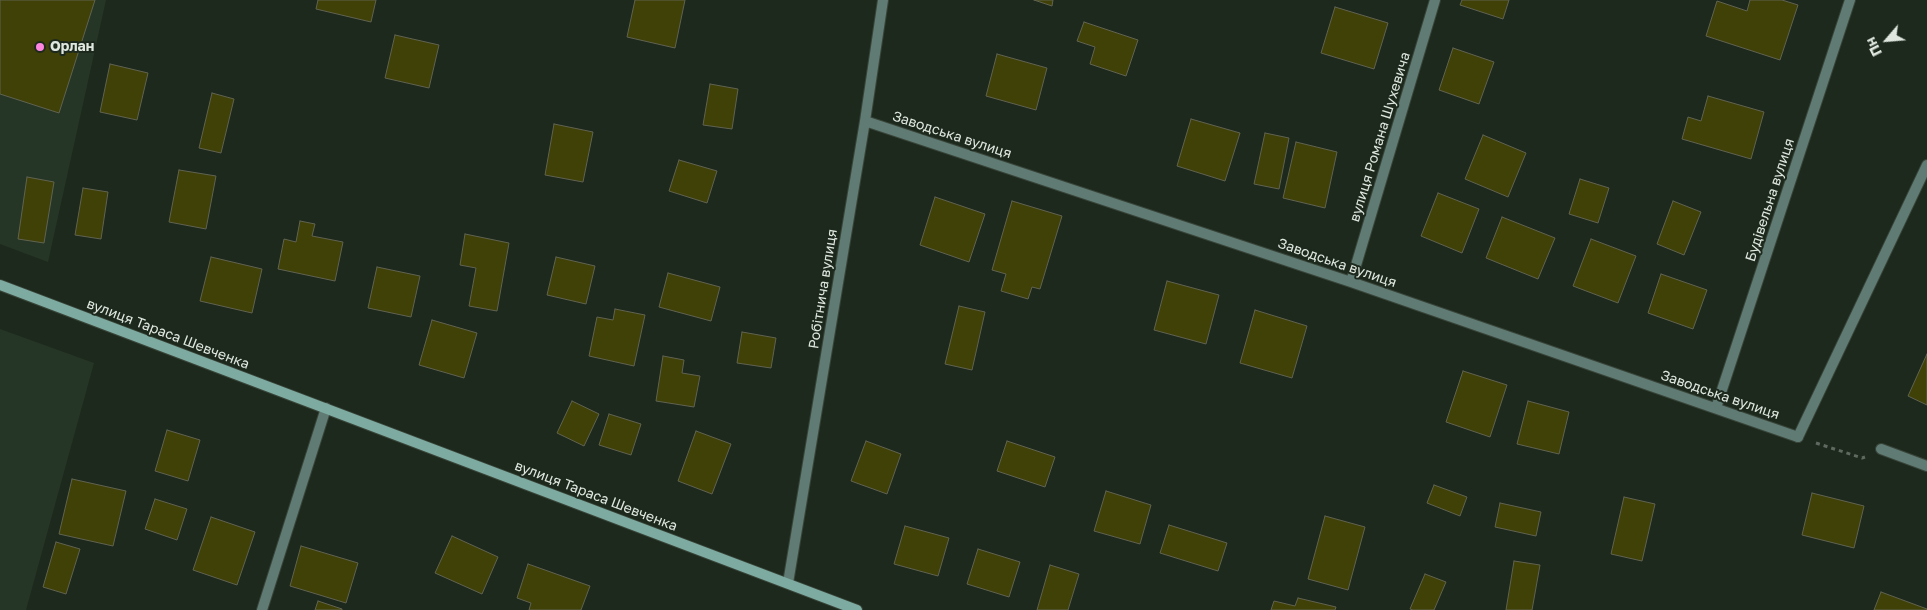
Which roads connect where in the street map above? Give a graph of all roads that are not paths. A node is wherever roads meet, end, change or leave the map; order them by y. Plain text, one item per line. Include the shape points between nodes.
1 (883, 0) edge
2 (1435, 0) edge
3 (1850, 0) edge
4 (865, 121) junction
5 (1927, 165) edge
6 (1351, 282) junction
7 (0, 285) edge
8 (326, 408) junction
9 (1716, 408) junction
10 (1881, 449) road end
11 (1927, 466) edge
12 (788, 583) junction
13 (262, 610) edge
14 (858, 610) edge

1 - 4 street, Робітнича вулиця
2 - 6 street, вулиця Романа Шухевича
3 - 9 street, Будівельна вулиця
4 - 6 street, Заводська вулиця
4 - 12 street, Робітнича вулиця
5 - 9 street, Заводська вулиця via 1798,437
6 - 9 street, Заводська вулиця
7 - 8 street, вулиця Тараса Шевченка
8 - 12 street, вулиця Тараса Шевченка
8 - 13 street
10 - 11 street
12 - 14 street, вулиця Тараса Шевченка

